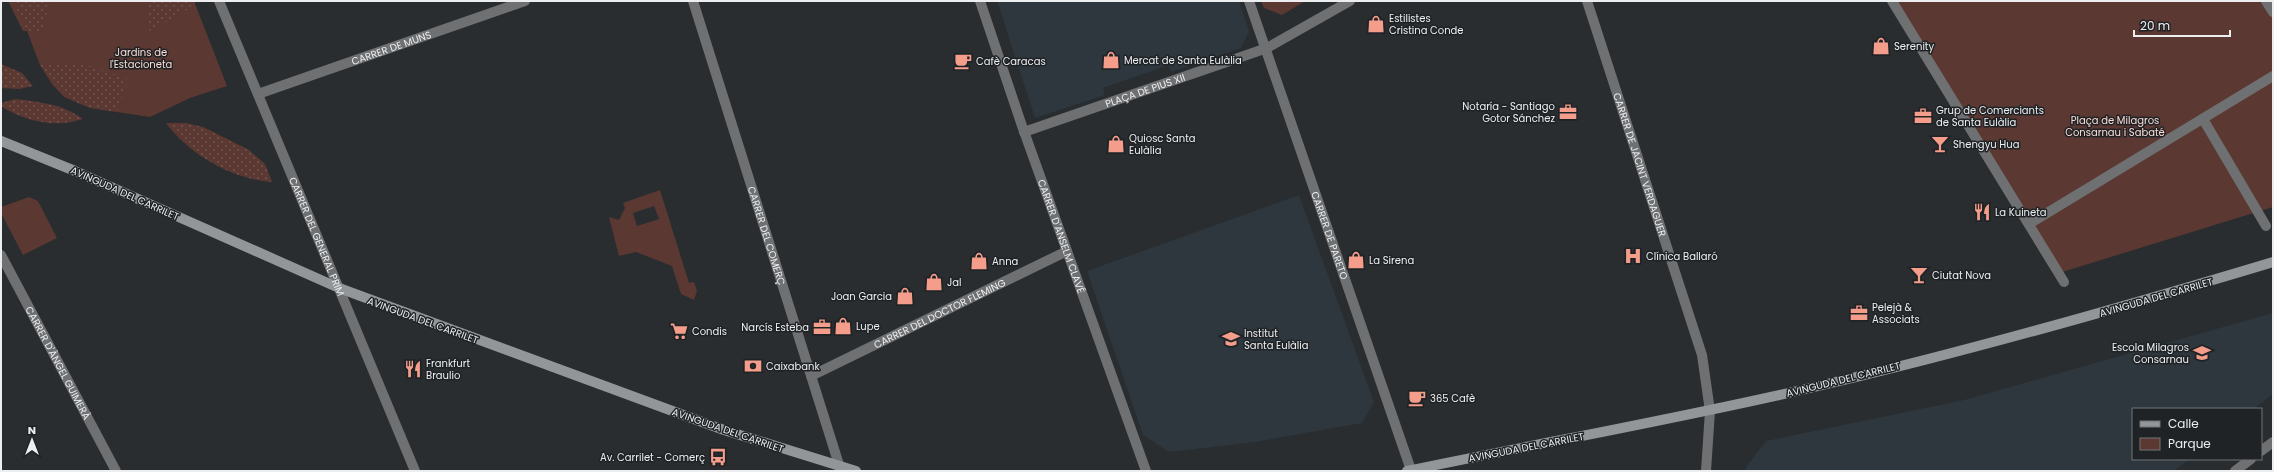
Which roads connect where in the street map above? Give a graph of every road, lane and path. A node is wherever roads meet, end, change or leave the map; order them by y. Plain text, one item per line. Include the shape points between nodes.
1 (219, 1) edge
2 (494, 1) edge
3 (525, 1) edge
4 (693, 1) edge
5 (980, 1) edge
6 (1249, 1) edge
7 (1350, 1) edge
8 (1587, 1) edge
9 (1892, 1) edge
10 (2266, 1) edge
11 (497, 12) junction
12 (2273, 12) edge
13 (1267, 48) junction
14 (2273, 76) edge
15 (258, 94) junction
16 (2203, 118) junction
17 (1024, 132) junction
18 (1, 141) edge
19 (2029, 224) junction
20 (2266, 226) dead end
21 (1067, 251) junction
22 (1, 255) edge
23 (2273, 262) edge
24 (2064, 282) dead end
25 (339, 288) junction
26 (811, 376) junction
27 (1710, 411) junction
28 (2273, 442) edge
29 (2262, 450) edge
30 (2250, 460) edge
31 (840, 469) edge
32 (116, 471) edge
33 (415, 471) edge
34 (856, 471) edge
35 (1146, 471) edge
36 (1409, 471) edge
37 (1706, 471) edge
38 (2235, 471) edge

1 - 15 street, CARRER DEL GENERAL PRIM
2 - 11 street
3 - 11 street, CARRER DE MUNS
4 - 26 street, CARRER DEL COMERÇ
5 - 17 street, CARRER D'ANSELM CLAVÉ
6 - 13 street, CARRER DE PARETO
7 - 13 street, PLAÇA DE PIUS XII
8 - 27 street, CARRER DE JACINT VERDAGUER via 1702,355
9 - 19 street
10 - 12 street
11 - 15 street, CARRER DE MUNS
13 - 17 street, PLAÇA DE PIUS XII
13 - 36 street, CARRER DE PARETO
14 - 16 street
15 - 25 street, CARRER DEL GENERAL PRIM
16 - 19 street
16 - 20 street
17 - 21 street, CARRER D'ANSELM CLAVÉ
18 - 25 street, AVINGUDA DEL CARRILET via 75,171
19 - 24 street
21 - 26 street, CARRER DEL DOCTOR FLEMING
21 - 35 street, CARRER D'ANSELM CLAVÉ
22 - 32 street, CARRER D'ÀNGEL GUIMERÀ
23 - 27 street, AVINGUDA DEL CARRILET via 2077,320
25 - 31 street, AVINGUDA DEL CARRILET via 724,430
25 - 33 street, CARRER DEL GENERAL PRIM
26 - 31 street, CARRER DEL COMERÇ
27 - 36 street, AVINGUDA DEL CARRILET
27 - 37 street, CARRER DE JACINT VERDAGUER
28 - 29 street
30 - 38 street
31 - 34 street, AVINGUDA DEL CARRILET

